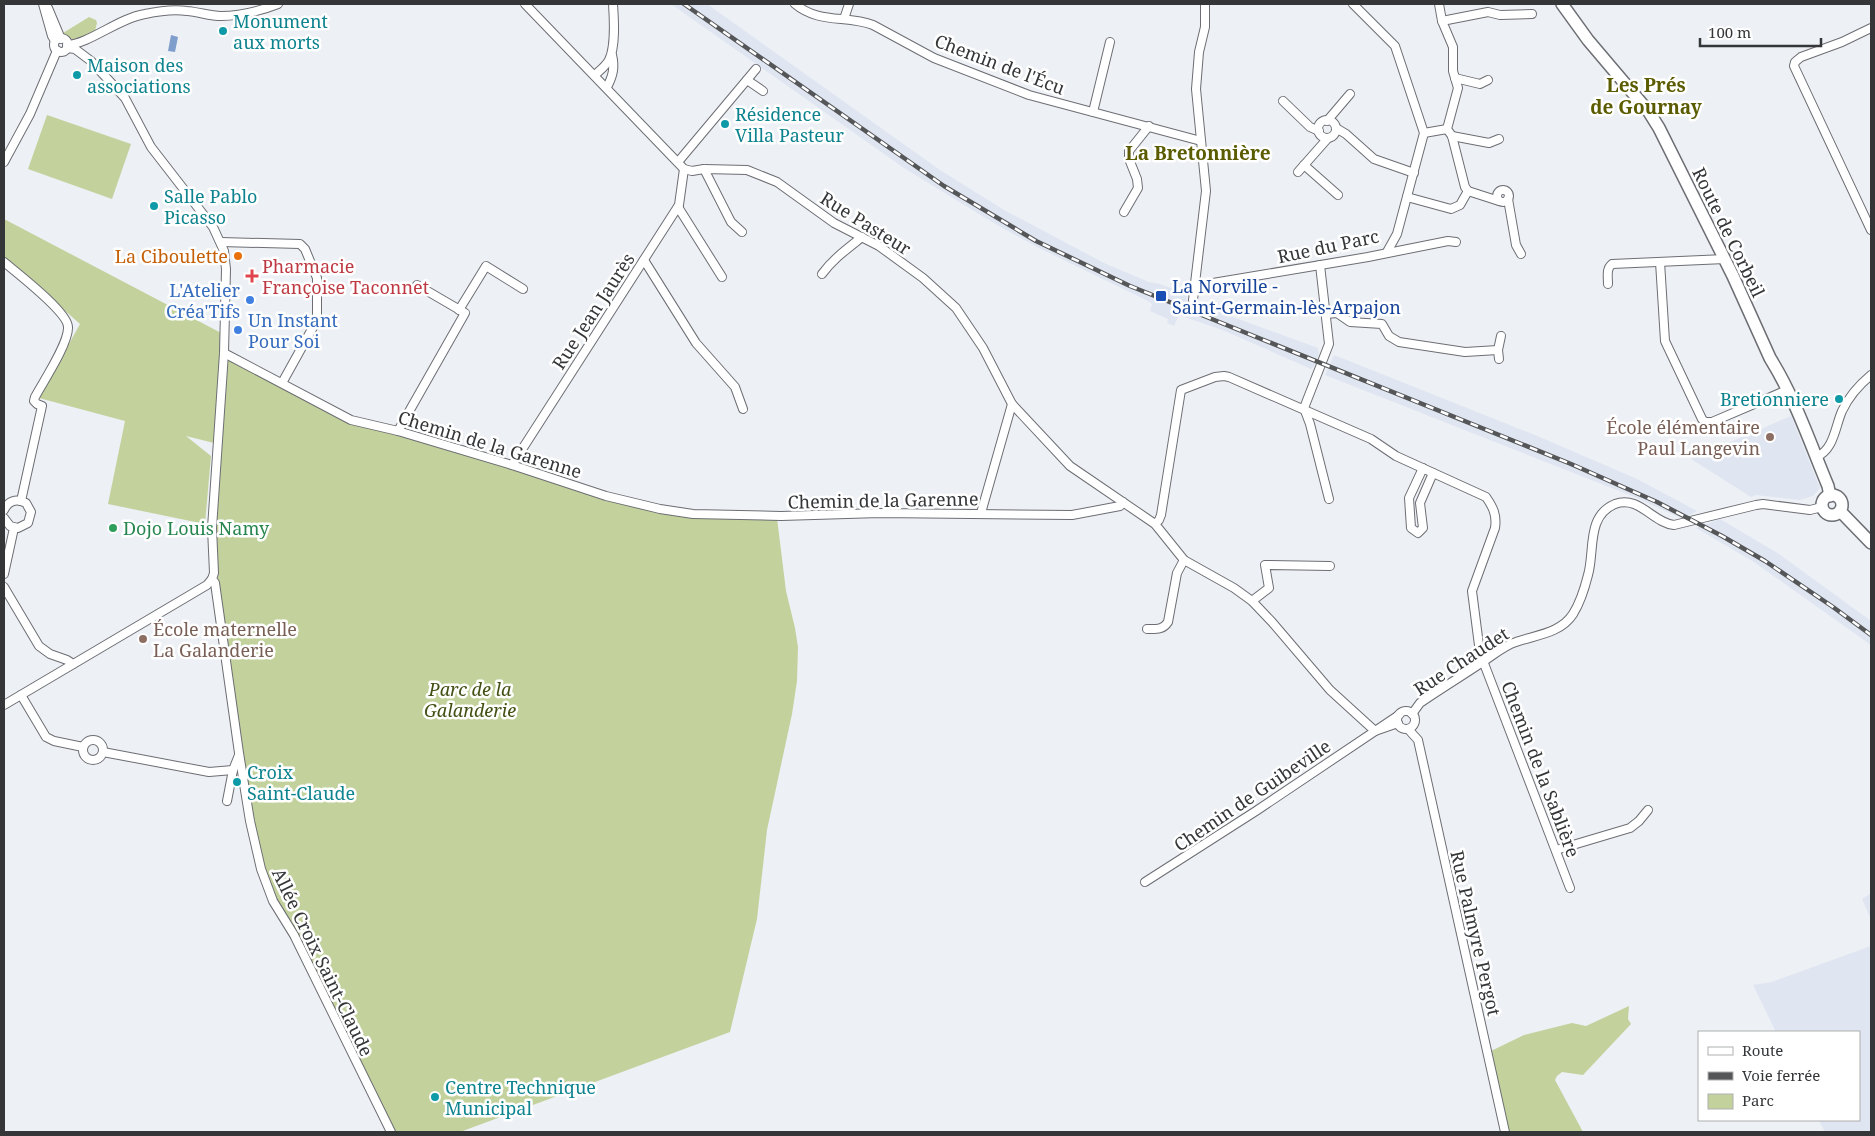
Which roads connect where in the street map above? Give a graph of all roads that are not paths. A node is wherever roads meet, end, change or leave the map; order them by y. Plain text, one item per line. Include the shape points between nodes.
1 (44, 4) edge
2 (278, 4) edge
3 (525, 4) edge
4 (613, 4) edge
5 (795, 4) edge
6 (849, 4) edge
7 (1205, 4) edge
8 (1354, 4) edge
9 (1439, 4) edge
10 (1562, 4) edge
11 (1532, 14) dead end
12 (844, 19) junction
13 (1442, 21) junction
14 (1871, 28) edge
15 (58, 40) junction
16 (1110, 42) dead end
17 (67, 46) junction
18 (58, 51) junction
19 (612, 53) junction
20 (756, 69) dead end
21 (595, 75) junction
22 (1455, 78) junction
23 (747, 80) junction
24 (1488, 80) dead end
25 (606, 87) junction
26 (763, 91) dead end
27 (1350, 94) dead end
28 (1283, 101) dead end
29 (1093, 112) junction
30 (1327, 121) junction
31 (1149, 126) junction
32 (1336, 128) junction
33 (1319, 131) junction
34 (1450, 132) junction
35 (1424, 133) junction
36 (1328, 138) junction
37 (1499, 139) dead end
38 (1200, 141) junction
39 (4, 162) edge
40 (678, 162) junction
41 (1304, 165) junction
42 (684, 169) junction
43 (704, 169) junction
44 (1298, 172) dead end
45 (1414, 173) junction
46 (1468, 192) junction
47 (1338, 195) dead end
48 (1407, 197) junction
49 (678, 207) junction
50 (1124, 212) dead end
51 (1871, 230) edge
52 (742, 232) dead end
53 (862, 237) junction
54 (220, 242) junction
55 (1456, 242) dead end
56 (1387, 252) junction
57 (1521, 254) dead end
58 (1725, 259) junction
59 (644, 260) junction
60 (4, 262) edge
61 (1660, 262) junction
62 (1320, 265) junction
63 (822, 274) dead end
64 (722, 277) dead end
65 (1194, 284) junction
66 (1608, 284) dead end
67 (417, 285) dead end
68 (523, 289) dead end
69 (1193, 300) dead end
70 (459, 310) junction
71 (1326, 314) junction
72 (1501, 336) dead end
73 (1498, 350) junction
74 (224, 353) junction
75 (1499, 359) dead end
76 (1871, 375) edge
77 (282, 382) junction
78 (1788, 390) junction
79 (1012, 404) junction
80 (1304, 408) junction
81 (743, 409) dead end
82 (398, 431) junction
83 (1816, 457) junction
84 (512, 465) junction
85 (1424, 468) junction
86 (1433, 472) junction
87 (1830, 496) junction
88 (1329, 500) dead end
89 (21, 501) junction
90 (1123, 502) junction
91 (1822, 507) junction
92 (4, 510) edge
93 (1840, 512) junction
94 (980, 513) junction
95 (4, 518) edge
96 (1155, 524) junction
97 (14, 528) junction
98 (1871, 543) edge
99 (1184, 560) junction
100 (1330, 566) dead end
101 (4, 574) edge
102 (212, 579) junction
103 (4, 587) edge
104 (1252, 601) junction
105 (1147, 629) dead end
106 (1483, 662) junction
107 (73, 664) junction
108 (21, 695) junction
109 (4, 705) edge
110 (1412, 714) junction
111 (1398, 719) junction
112 (1411, 727) junction
113 (1375, 731) junction
114 (83, 747) junction
115 (103, 752) junction
116 (239, 753) junction
117 (233, 770) junction
118 (227, 801) dead end
119 (1648, 810) dead end
120 (1556, 850) junction
121 (1145, 882) dead end
122 (1570, 888) dead end
123 (391, 1132) edge
124 (1505, 1132) edge

1 - 15 street
2 - 17 street via 234,16 182,10 142,14
3 - 21 street
4 - 19 street
5 - 12 street, Chemin de l'Écu via 814,16
6 - 12 street
7 - 38 street via 1205,27 1196,83
8 - 35 street via 1395,46
9 - 13 street
10 - 58 main road, Route de Corbeil via 1654,120
11 - 13 street via 1488,12
12 - 29 street, Chemin de l'Écu via 864,21 934,58 998,84
13 - 22 street via 1453,47
14 - 51 street via 1801,57 1794,66
15 - 17 street via 64,40
15 - 18 street via 54,47
16 - 29 street
17 - 18 street via 64,51
17 - 54 street via 91,61 125,98 152,147 213,227
18 - 39 street
19 - 21 street via 609,61
19 - 25 street via 613,70
20 - 23 street
21 - 25 street
22 - 24 street via 1480,84
22 - 34 street via 1458,88
23 - 26 street
23 - 40 street
25 - 40 street
27 - 30 street
28 - 33 street via 1310,127
29 - 31 street, Chemin de l'Écu
30 - 32 street via 1333,122
30 - 33 street via 1321,123
31 - 38 street, Chemin de l'Écu
31 - 50 street via 1129,151 1138,188
32 - 36 street via 1334,135
32 - 45 street via 1374,159
33 - 36 street
34 - 35 street
34 - 37 street via 1489,143
34 - 46 street
35 - 45 street, Rue du Parc
36 - 41 street
38 - 65 street via 1206,191
40 - 42 street
41 - 44 street
41 - 47 street
42 - 43 street, Rue Pasteur
42 - 49 street, Rue Jean Jaurès
43 - 52 street via 732,222
43 - 53 street, Rue Pasteur via 747,170 776,182 834,223
45 - 48 street, Rue du Parc
46 - 48 street via 1464,202 1452,209
46 - 57 street via 1504,202 1508,199 1516,246
48 - 56 street, Rue du Parc via 1397,234
49 - 59 street, Rue Jean Jaurès
49 - 64 street
53 - 63 street via 836,256
53 - 79 street, Rue Pasteur via 923,278 956,308 983,348
54 - 74 street via 226,269
54 - 77 street via 300,244 305,249 317,278 318,320
55 - 56 street
56 - 62 street, Rue du Parc
58 - 61 street
58 - 78 main road, Route de Corbeil
59 - 81 street via 696,343 735,387
59 - 84 street, Rue Jean Jaurès
60 - 89 street via 60,311 68,328 35,397 34,401 42,406
61 - 66 street via 1612,264 1608,271
61 - 78 street via 1666,341 1702,419 1712,422
62 - 65 street, Rue du Parc
62 - 71 street
65 - 69 street
67 - 70 street
68 - 70 street via 486,266
70 - 82 street via 465,313
71 - 73 street via 1337,313 1350,322 1382,324 1389,336 1399,342 1465,352
71 - 80 street via 1329,344
72 - 73 street
73 - 75 street
74 - 77 street, Chemin de la Garenne
74 - 102 street, Allée Croix Saint-Claude via 212,528
76 - 83 street via 1852,394 1842,411 1830,446
77 - 82 street, Chemin de la Garenne via 351,420
78 - 83 main road, Route de Corbeil
79 - 90 street, Rue Pasteur via 1070,466
79 - 94 street
80 - 85 street, Chemin de la Sablière
80 - 88 street
80 - 96 street, Chemin de la Sablière via 1224,376 1182,390 1161,515
82 - 84 street, Chemin de la Garenne
83 - 87 main road, Route de Corbeil
84 - 94 street, Chemin de la Garenne via 606,496 694,514
85 - 86 street, Chemin de la Sablière
85 - 86 street via 1409,498 1411,528 1418,533 1423,528 1421,497
86 - 106 street, Chemin de la Sablière via 1486,497 1495,514 1495,528 1472,591
87 - 91 main road via 1823,501
87 - 93 main road via 1840,500
89 - 92 street via 9,503
89 - 97 street via 29,507 31,517 24,526
90 - 94 street, Chemin de la Garenne via 1120,506 1072,515
90 - 96 street, Rue Pasteur
91 - 93 main road via 1828,514
91 - 106 street, Rue Chaudet via 1810,510 1756,505 1674,525 1636,505 1616,504 1598,519 1588,575 1569,619 1559,627 1515,642
93 - 98 main road
95 - 97 street
96 - 99 street
97 - 101 street
99 - 104 street
99 - 105 street via 1177,573 1168,622 1165,627
100 - 104 street via 1265,565 1269,588
102 - 107 street via 207,585
102 - 116 street, Allée Croix Saint-Claude
103 - 107 street via 40,646
104 - 113 street via 1330,690
106 - 110 street, Rue Chaudet via 1420,703
106 - 120 street, Chemin de la Sablière
107 - 108 street
108 - 109 street
108 - 114 street via 46,738
110 - 111 street, Rue Chaudet via 1404,712
110 - 112 street, Rue Chaudet via 1415,719
111 - 112 street via 1400,727
111 - 113 street, Rue Chaudet
112 - 124 street, Rue Palmyre Pergot via 1418,740
113 - 121 street, Chemin de Guibeville
114 - 115 street via 90,740 95,740
114 - 115 street via 86,757 91,760
115 - 117 street via 209,772
116 - 117 street
116 - 123 street, Allée Croix Saint-Claude via 256,848 270,894 294,934
117 - 118 street
119 - 120 street via 1630,828
120 - 122 street, Chemin de la Sablière

